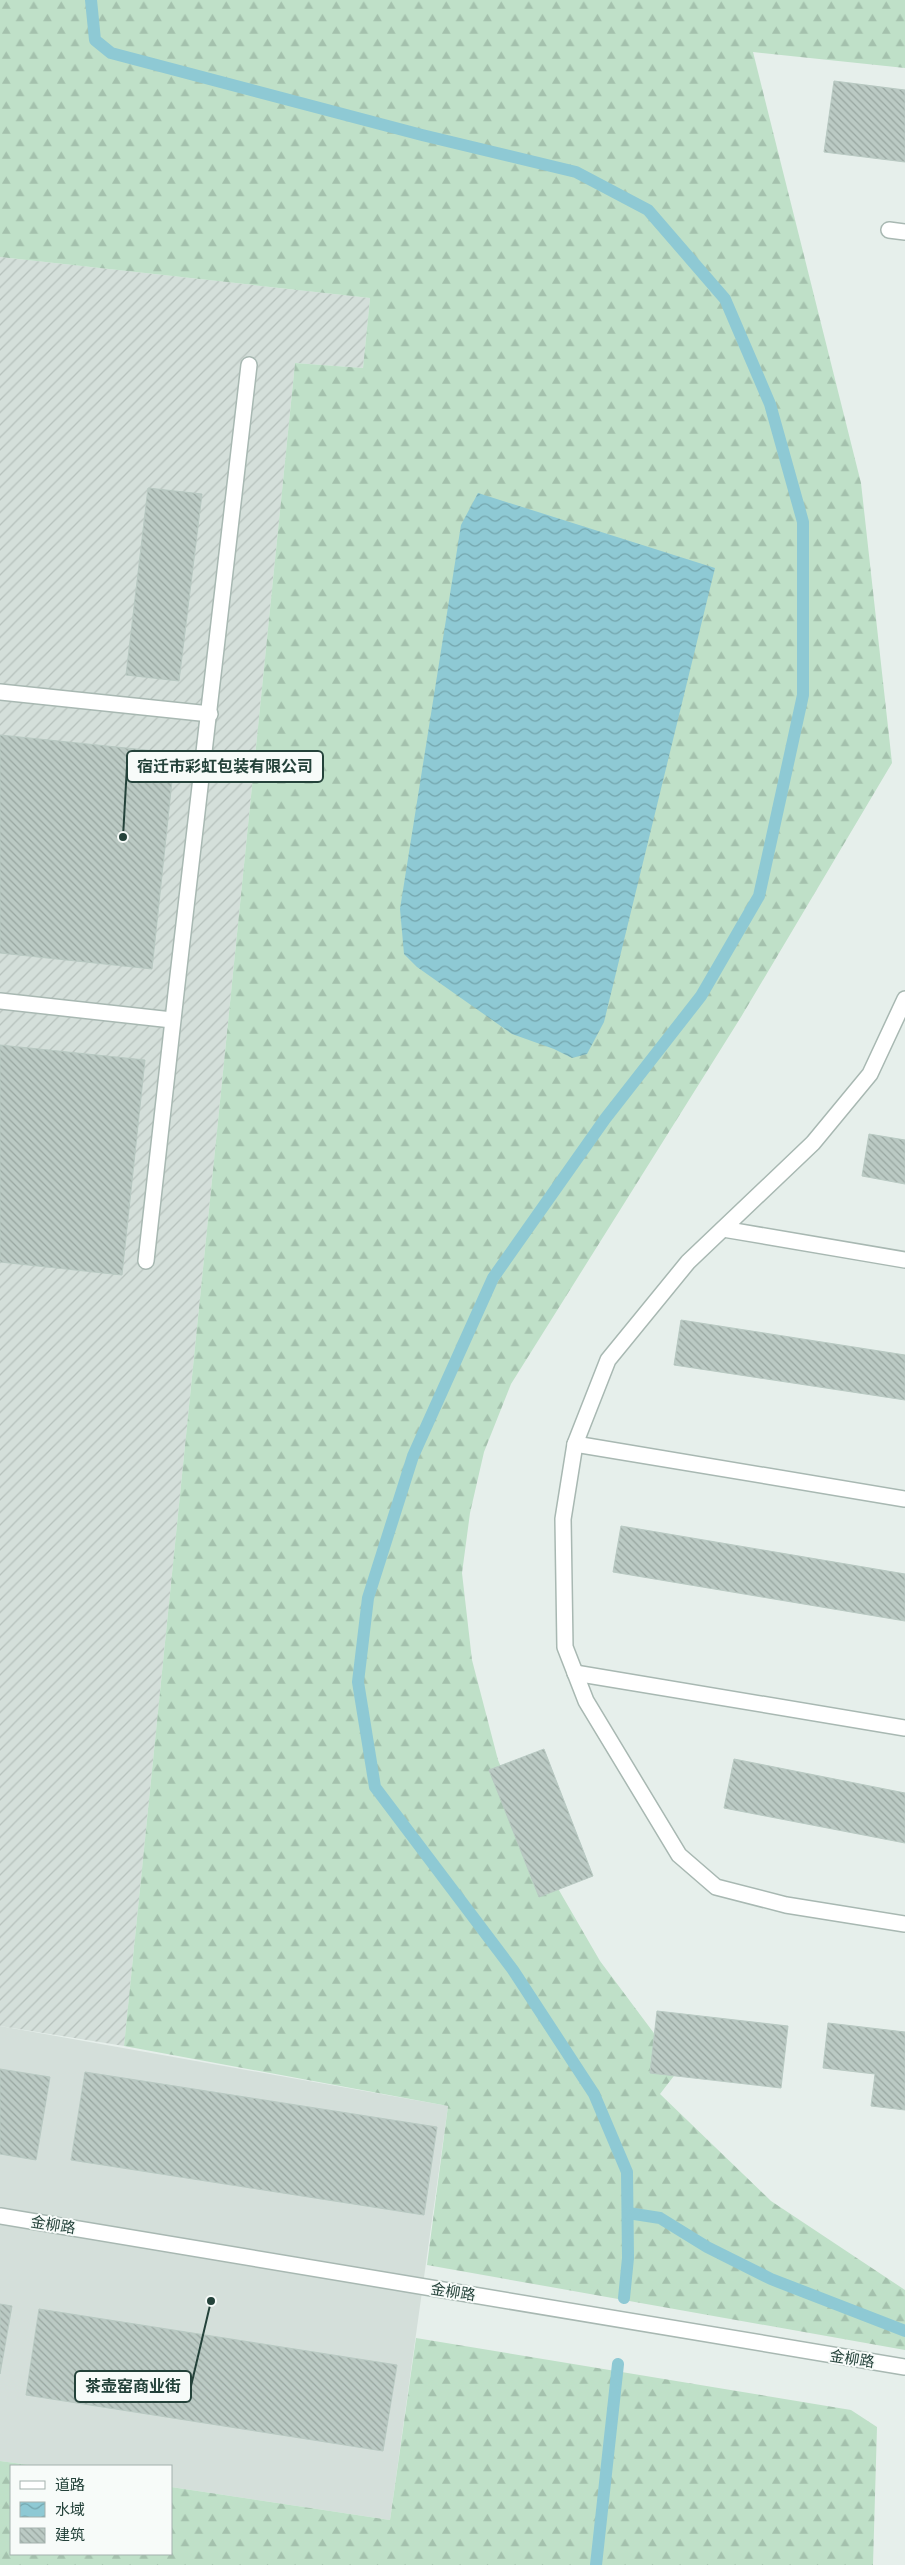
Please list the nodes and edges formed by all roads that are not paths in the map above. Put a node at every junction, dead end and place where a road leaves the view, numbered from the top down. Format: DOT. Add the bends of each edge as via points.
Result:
graph roads {
  1 [pos="889,230"];
  2 [pos="905,232"];
  3 [pos="249,365"];
  4 [pos="0,692"];
  5 [pos="210,714"];
  6 [pos="905,998"];
  7 [pos="0,1001"];
  8 [pos="902,1014"];
  9 [pos="172,1020"];
  10 [pos="723,1229"];
  11 [pos="905,1260"];
  12 [pos="146,1261"];
  13 [pos="575,1444"];
  14 [pos="905,1499"];
  15 [pos="575,1673"];
  16 [pos="905,1728"];
  17 [pos="905,1924"];
  18 [pos="0,2216"];
  19 [pos="905,2367"];
  1 -- 2 [label="street"];
  3 -- 5 [label="street"];
  4 -- 5 [label="street"];
  5 -- 9 [label="street"];
  6 -- 8 [label="street"];
  7 -- 9 [label="street"];
  8 -- 10 [label="street" via="870,1074 813,1142"];
  9 -- 12 [label="street"];
  10 -- 11 [label="street"];
  10 -- 13 [label="street" via="688,1262 608,1360"];
  13 -- 14 [label="street"];
  13 -- 15 [label="street" via="563,1519 565,1647"];
  15 -- 16 [label="street"];
  15 -- 17 [label="street" via="586,1701 679,1855 716,1887 786,1905"];
  18 -- 19 [label="street, 金柳路"];
}
